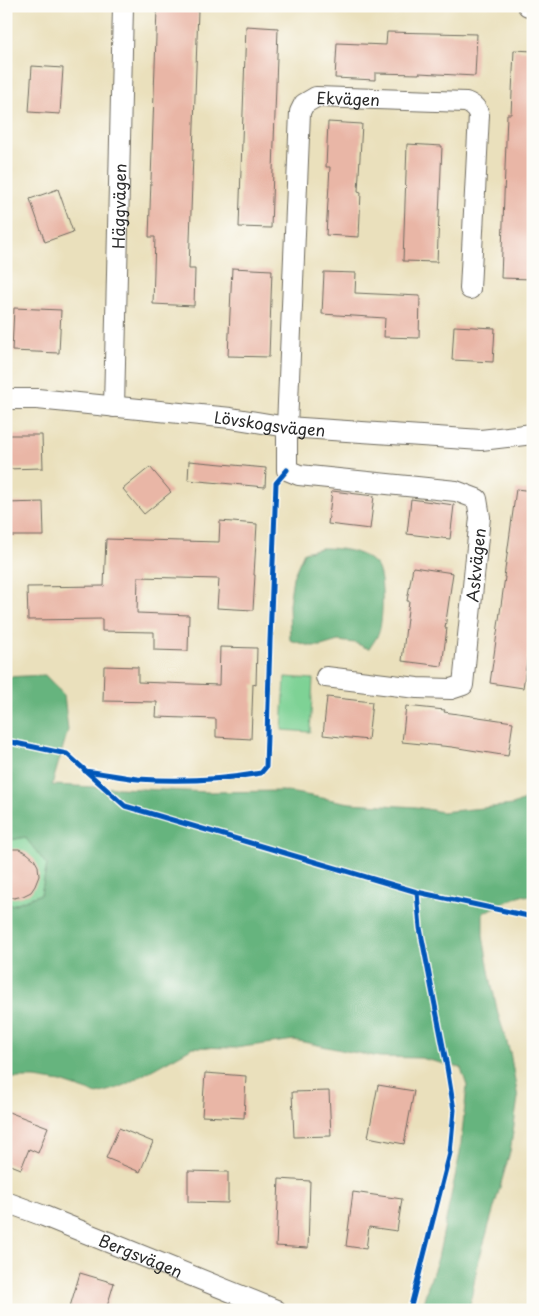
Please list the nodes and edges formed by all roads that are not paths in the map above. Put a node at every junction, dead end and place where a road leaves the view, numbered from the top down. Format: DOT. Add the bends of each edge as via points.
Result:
graph roads {
  1 [pos="123,6"];
  2 [pos="528,6"];
  3 [pos="533,7"];
  4 [pos="470,289"];
  5 [pos="6,399"];
  6 [pos="114,407"];
  7 [pos="287,427"];
  8 [pos="533,434"];
  9 [pos="326,677"];
  10 [pos="6,1202"];
  11 [pos="266,1308"];
  1 -- 6 [label="street, Häggvägen"];
  2 -- 3 [label="street"];
  4 -- 7 [label="street, Ekvägen" via="477,109 466,102 316,96 304,104 300,112"];
  5 -- 6 [label="street, Lövskogsvägen"];
  6 -- 7 [label="street, Lövskogsvägen" via="231,418"];
  7 -- 8 [label="street, Lövskogsvägen" via="481,440"];
  7 -- 9 [label="street, Askvägen" via="287,470 299,475 456,491 477,499 480,516 463,685 452,689 417,688"];
  10 -- 11 [label="street, Bergsvägen"];
}
